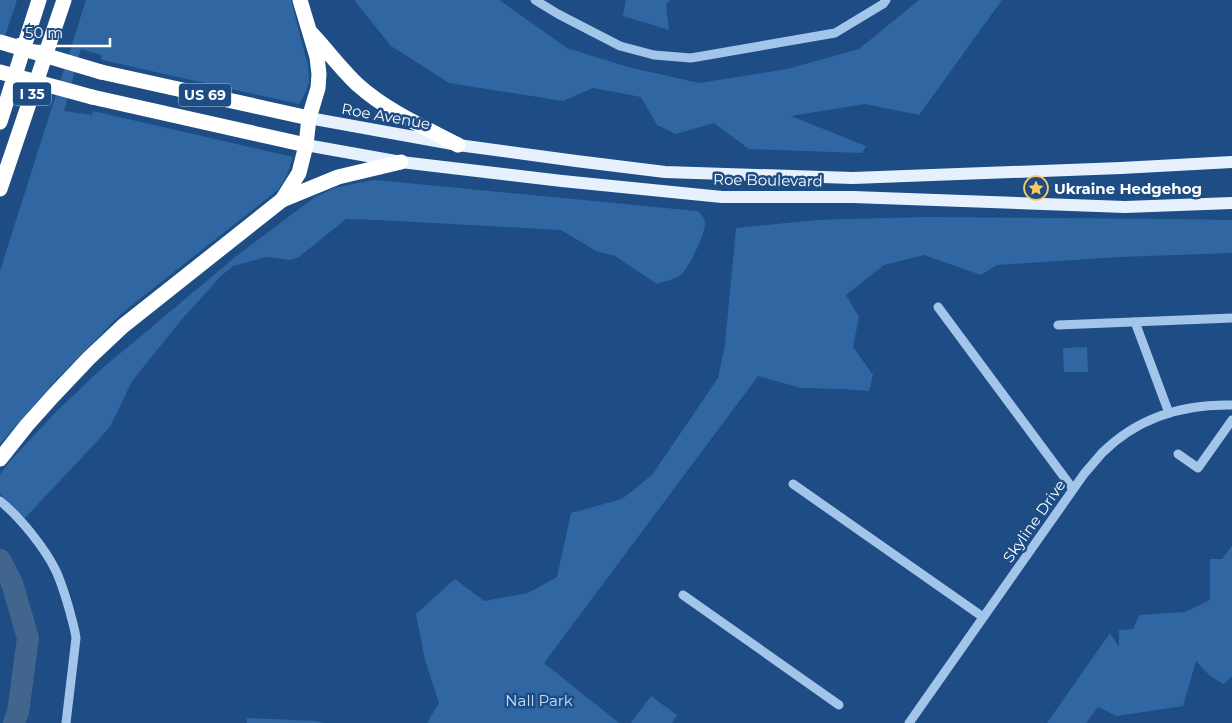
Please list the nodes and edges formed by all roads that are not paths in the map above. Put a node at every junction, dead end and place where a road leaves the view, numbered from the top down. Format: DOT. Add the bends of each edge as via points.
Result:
graph roads {
  1 [pos="40,0"];
  2 [pos="64,0"];
  3 [pos="300,0"];
  4 [pos="535,0"];
  5 [pos="886,0"];
  6 [pos="309,30"];
  7 [pos="0,42"];
  8 [pos="0,72"];
  9 [pos="309,118"];
  10 [pos="0,122"];
  11 [pos="306,145"];
  12 [pos="458,145"];
  13 [pos="401,162"];
  14 [pos="1232,162"];
  15 [pos="0,189"];
  16 [pos="282,200"];
  17 [pos="1232,204"];
  18 [pos="938,307"];
  19 [pos="1232,318"];
  20 [pos="1135,322"];
  21 [pos="1058,325"];
  22 [pos="1232,406"];
  23 [pos="1169,413"];
  24 [pos="1232,420"];
  25 [pos="1178,454"];
  26 [pos="0,459"];
  27 [pos="793,484"];
  28 [pos="1073,489"];
  29 [pos="0,501"];
  30 [pos="683,595"];
  31 [pos="983,617"];
  32 [pos="839,705"];
  33 [pos="66,723"];
  34 [pos="909,723"];
  1 -- 10 [label="highway, I 35"];
  2 -- 15 [label="highway, I 35"];
  3 -- 6 [label="highway"];
  4 -- 5 [label="street" via="620,46 654,55 691,58 835,33"];
  6 -- 9 [label="highway" via="319,74"];
  6 -- 12 [label="highway" via="358,85 377,100"];
  7 -- 9 [label="highway, US 69, bridge" via="101,72"];
  8 -- 11 [label="highway, bridge" via="92,97"];
  9 -- 11 [label="highway"];
  9 -- 12 [label="main road, Roe Avenue"];
  11 -- 13 [label="main road, Roe Boulevard"];
  11 -- 16 [label="highway" via="299,173"];
  12 -- 14 [label="main road, Roe Boulevard" via="665,172 853,178"];
  13 -- 16 [label="highway" via="338,177"];
  13 -- 17 [label="main road, Roe Boulevard" via="722,197 853,197 1126,207"];
  16 -- 26 [label="highway" via="123,326 53,396"];
  18 -- 28 [label="street"];
  19 -- 20 [label="street"];
  20 -- 21 [label="street"];
  20 -- 23 [label="street"];
  22 -- 23 [label="street, Skyline Drive" via="1200,406"];
  23 -- 28 [label="street, Skyline Drive" via="1132,429 1115,442"];
  24 -- 25 [label="street" via="1198,468"];
  27 -- 31 [label="street"];
  28 -- 31 [label="street, Skyline Drive"];
  29 -- 33 [label="street" via="42,548 64,592 76,638"];
  30 -- 32 [label="street"];
  31 -- 34 [label="street, Skyline Drive"];
}
